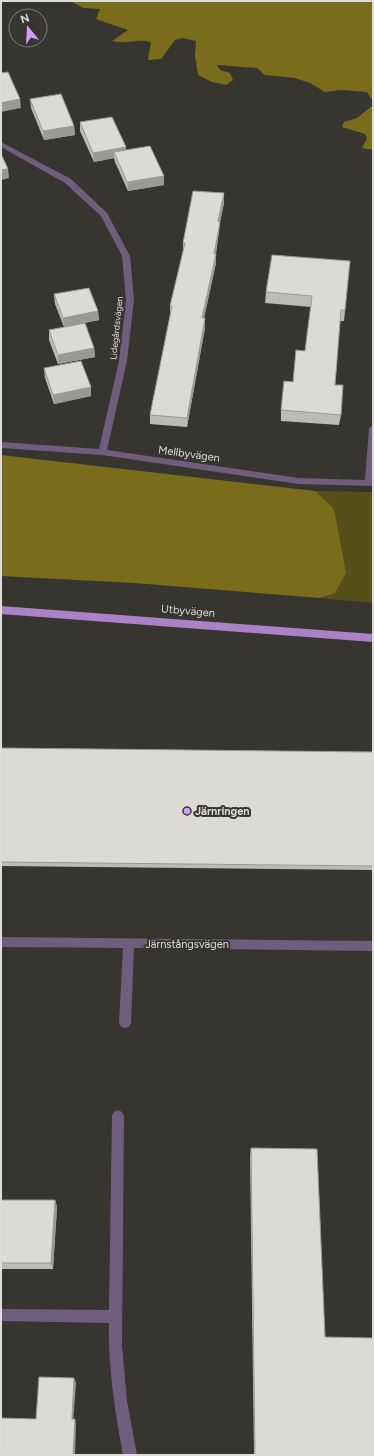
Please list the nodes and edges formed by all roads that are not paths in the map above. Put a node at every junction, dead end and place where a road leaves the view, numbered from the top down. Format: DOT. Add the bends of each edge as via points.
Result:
graph roads {
  1 [pos="1,144"];
  2 [pos="373,428"];
  3 [pos="1,445"];
  4 [pos="102,452"];
  5 [pos="371,483"];
  6 [pos="1,610"];
  7 [pos="373,638"];
  8 [pos="1,942"];
  9 [pos="129,944"];
  10 [pos="373,946"];
  11 [pos="125,1024"];
  12 [pos="118,1116"];
  13 [pos="1,1315"];
  14 [pos="115,1317"];
  15 [pos="130,1455"];
  1 -- 4 [label="street, Lidegårdsvägen" via="68,181 104,215 126,256 130,300 123,361"];
  2 -- 5 [label="street"];
  3 -- 4 [label="street, Mellbyvägen"];
  4 -- 5 [label="street, Mellbyvägen" via="299,481"];
  6 -- 7 [label="main road, Utbyvägen"];
  8 -- 9 [label="street, Järnstångsvägen"];
  9 -- 10 [label="street, Järnstångsvägen"];
  9 -- 11 [label="street"];
  12 -- 14 [label="street"];
  13 -- 14 [label="street"];
  14 -- 15 [label="street" via="120,1401"];
}
